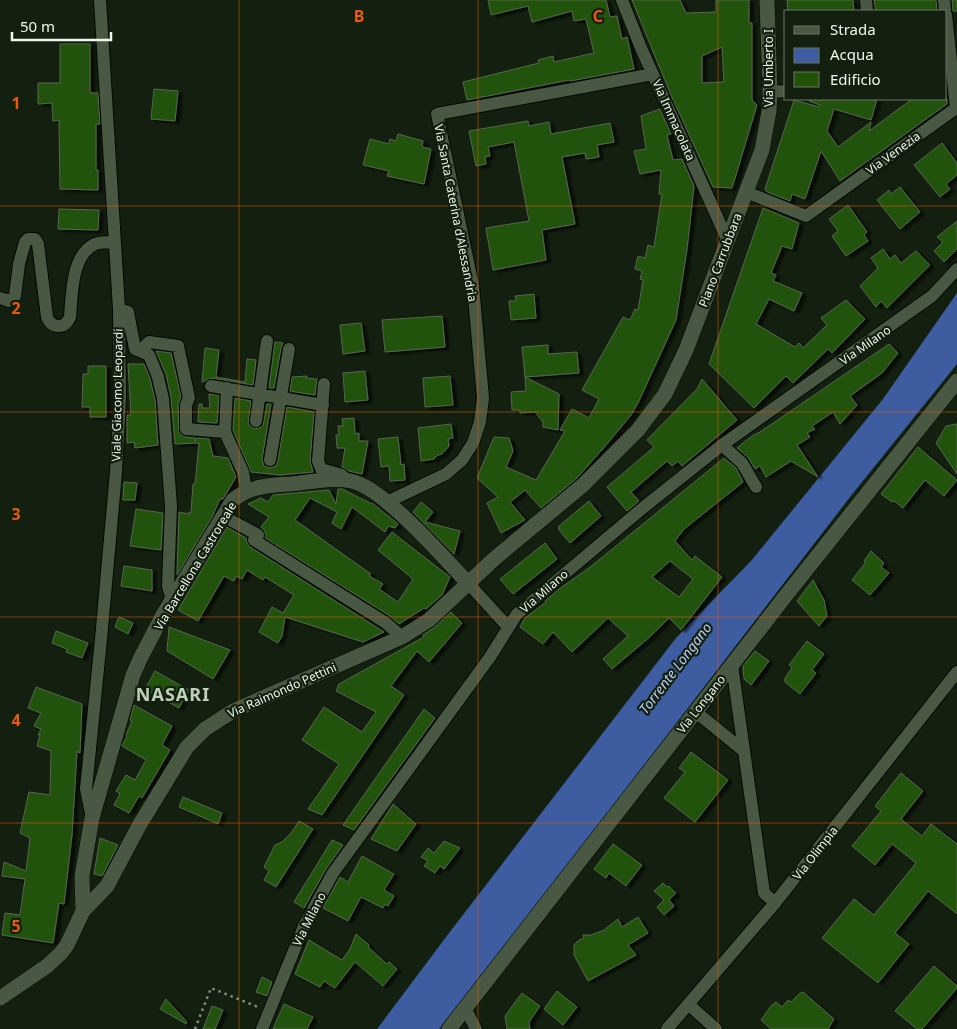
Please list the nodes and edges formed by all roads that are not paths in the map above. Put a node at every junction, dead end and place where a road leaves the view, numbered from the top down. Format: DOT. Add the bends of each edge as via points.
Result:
graph roads {
  1 [pos="100,0"];
  2 [pos="622,0"];
  3 [pos="767,0"];
  4 [pos="947,25"];
  5 [pos="653,74"];
  6 [pos="778,92"];
  7 [pos="746,192"];
  8 [pos="727,239"];
  9 [pos="115,242"];
  10 [pos="957,269"];
  11 [pos="0,298"];
  12 [pos="119,309"];
  13 [pos="268,341"];
  14 [pos="290,349"];
  15 [pos="140,351"];
  16 [pos="957,381"];
  17 [pos="324,384"];
  18 [pos="211,386"];
  19 [pos="227,388"];
  20 [pos="260,394"];
  21 [pos="281,399"];
  22 [pos="323,405"];
  23 [pos="256,421"];
  24 [pos="225,432"];
  25 [pos="722,445"];
  26 [pos="270,460"];
  27 [pos="345,480"];
  28 [pos="756,487"];
  29 [pos="246,491"];
  30 [pos="387,502"];
  31 [pos="232,521"];
  32 [pos="468,583"];
  33 [pos="172,601"];
  34 [pos="508,627"];
  35 [pos="402,637"];
  36 [pos="732,665"];
  37 [pos="957,672"];
  38 [pos="696,712"];
  39 [pos="744,751"];
  40 [pos="92,818"];
  41 [pos="775,903"];
  42 [pos="83,911"];
  43 [pos="0,998"];
  44 [pos="688,1004"];
  45 [pos="465,1008"];
  46 [pos="262,1029"];
  47 [pos="449,1029"];
  48 [pos="476,1029"];
  49 [pos="667,1029"];
  50 [pos="716,1029"];
  1 -- 9 [label="street, Viale Giacomo Leopardi"];
  2 -- 5 [label="street, Via Immacolata"];
  3 -- 6 [label="street, Via Umberto I"];
  4 -- 7 [label="street, Via Venezia" via="956,108 806,216"];
  5 -- 8 [label="street, Via Immacolata"];
  5 -- 30 [label="street, Via Santa Caterina d'Alessandria" via="437,114 473,286 483,398 480,422 473,443 462,460 446,474"];
  6 -- 7 [label="street, Via Umberto I" via="769,111 762,150"];
  7 -- 8 [label="street, Piano Carrubbara"];
  8 -- 32 [label="street, Piano Carrubbara" via="675,375 638,430 583,485"];
  9 -- 11 [label="street" via="95,244 84,252 75,272 69,321 62,326 54,326 47,317 38,244 34,239 25,242 15,296 10,301"];
  9 -- 12 [label="street, Viale Giacomo Leopardi"];
  10 -- 25 [label="street, Via Milano" via="919,307"];
  12 -- 15 [label="street" via="128,312 134,349"];
  12 -- 40 [label="street, Viale Giacomo Leopardi" via="120,398 116,472 86,789"];
  13 -- 20 [label="street"];
  14 -- 21 [label="street"];
  15 -- 24 [label="street" via="149,342 178,346 189,398 186,428"];
  15 -- 33 [label="street" via="149,354 163,399 171,506 168,586"];
  16 -- 36 [label="street, Via Longano"];
  17 -- 22 [label="street"];
  18 -- 19 [label="street"];
  19 -- 20 [label="street"];
  19 -- 24 [label="street"];
  20 -- 21 [label="street"];
  20 -- 23 [label="street"];
  21 -- 22 [label="street"];
  21 -- 26 [label="street"];
  22 -- 27 [label="street" via="318,461 321,469 342,475"];
  24 -- 29 [label="street" via="243,472"];
  25 -- 28 [label="street" via="742,463"];
  25 -- 34 [label="street, Via Milano" via="570,568 517,614"];
  27 -- 29 [label="street, Via Barcellona Castroreale" via="265,486"];
  27 -- 30 [label="street, Via Barcellona Castroreale" via="368,487"];
  29 -- 33 [label="street, Via Barcellona Castroreale" via="228,507"];
  30 -- 32 [label="street, Via Barcellona Castroreale"];
  31 -- 35 [label="street" via="258,535 254,540 386,623"];
  32 -- 34 [label="street"];
  32 -- 35 [label="street, Via Raimondo Pettini" via="429,620"];
  33 -- 40 [label="street, Via Barcellona Castroreale" via="133,675"];
  34 -- 46 [label="street, Via Milano" via="490,658 334,874 304,926"];
  35 -- 42 [label="street, Via Raimondo Pettini" via="258,699 205,729 187,748 106,886"];
  36 -- 38 [label="street, Via Longano"];
  36 -- 39 [label="street"];
  37 -- 41 [label="street, Via Olimpia"];
  38 -- 39 [label="street"];
  38 -- 45 [label="street, Via Longano"];
  39 -- 41 [label="street" via="764,893"];
  40 -- 42 [label="street, Via Barcellona Castroreale" via="82,876"];
  41 -- 44 [label="street, Via Olimpia"];
  42 -- 43 [label="street, Via Barcellona Castroreale" via="61,953"];
  44 -- 49 [label="street, Via Olimpia"];
  44 -- 50 [label="street"];
  45 -- 47 [label="street, Via Longano"];
  45 -- 48 [label="street"];
}
